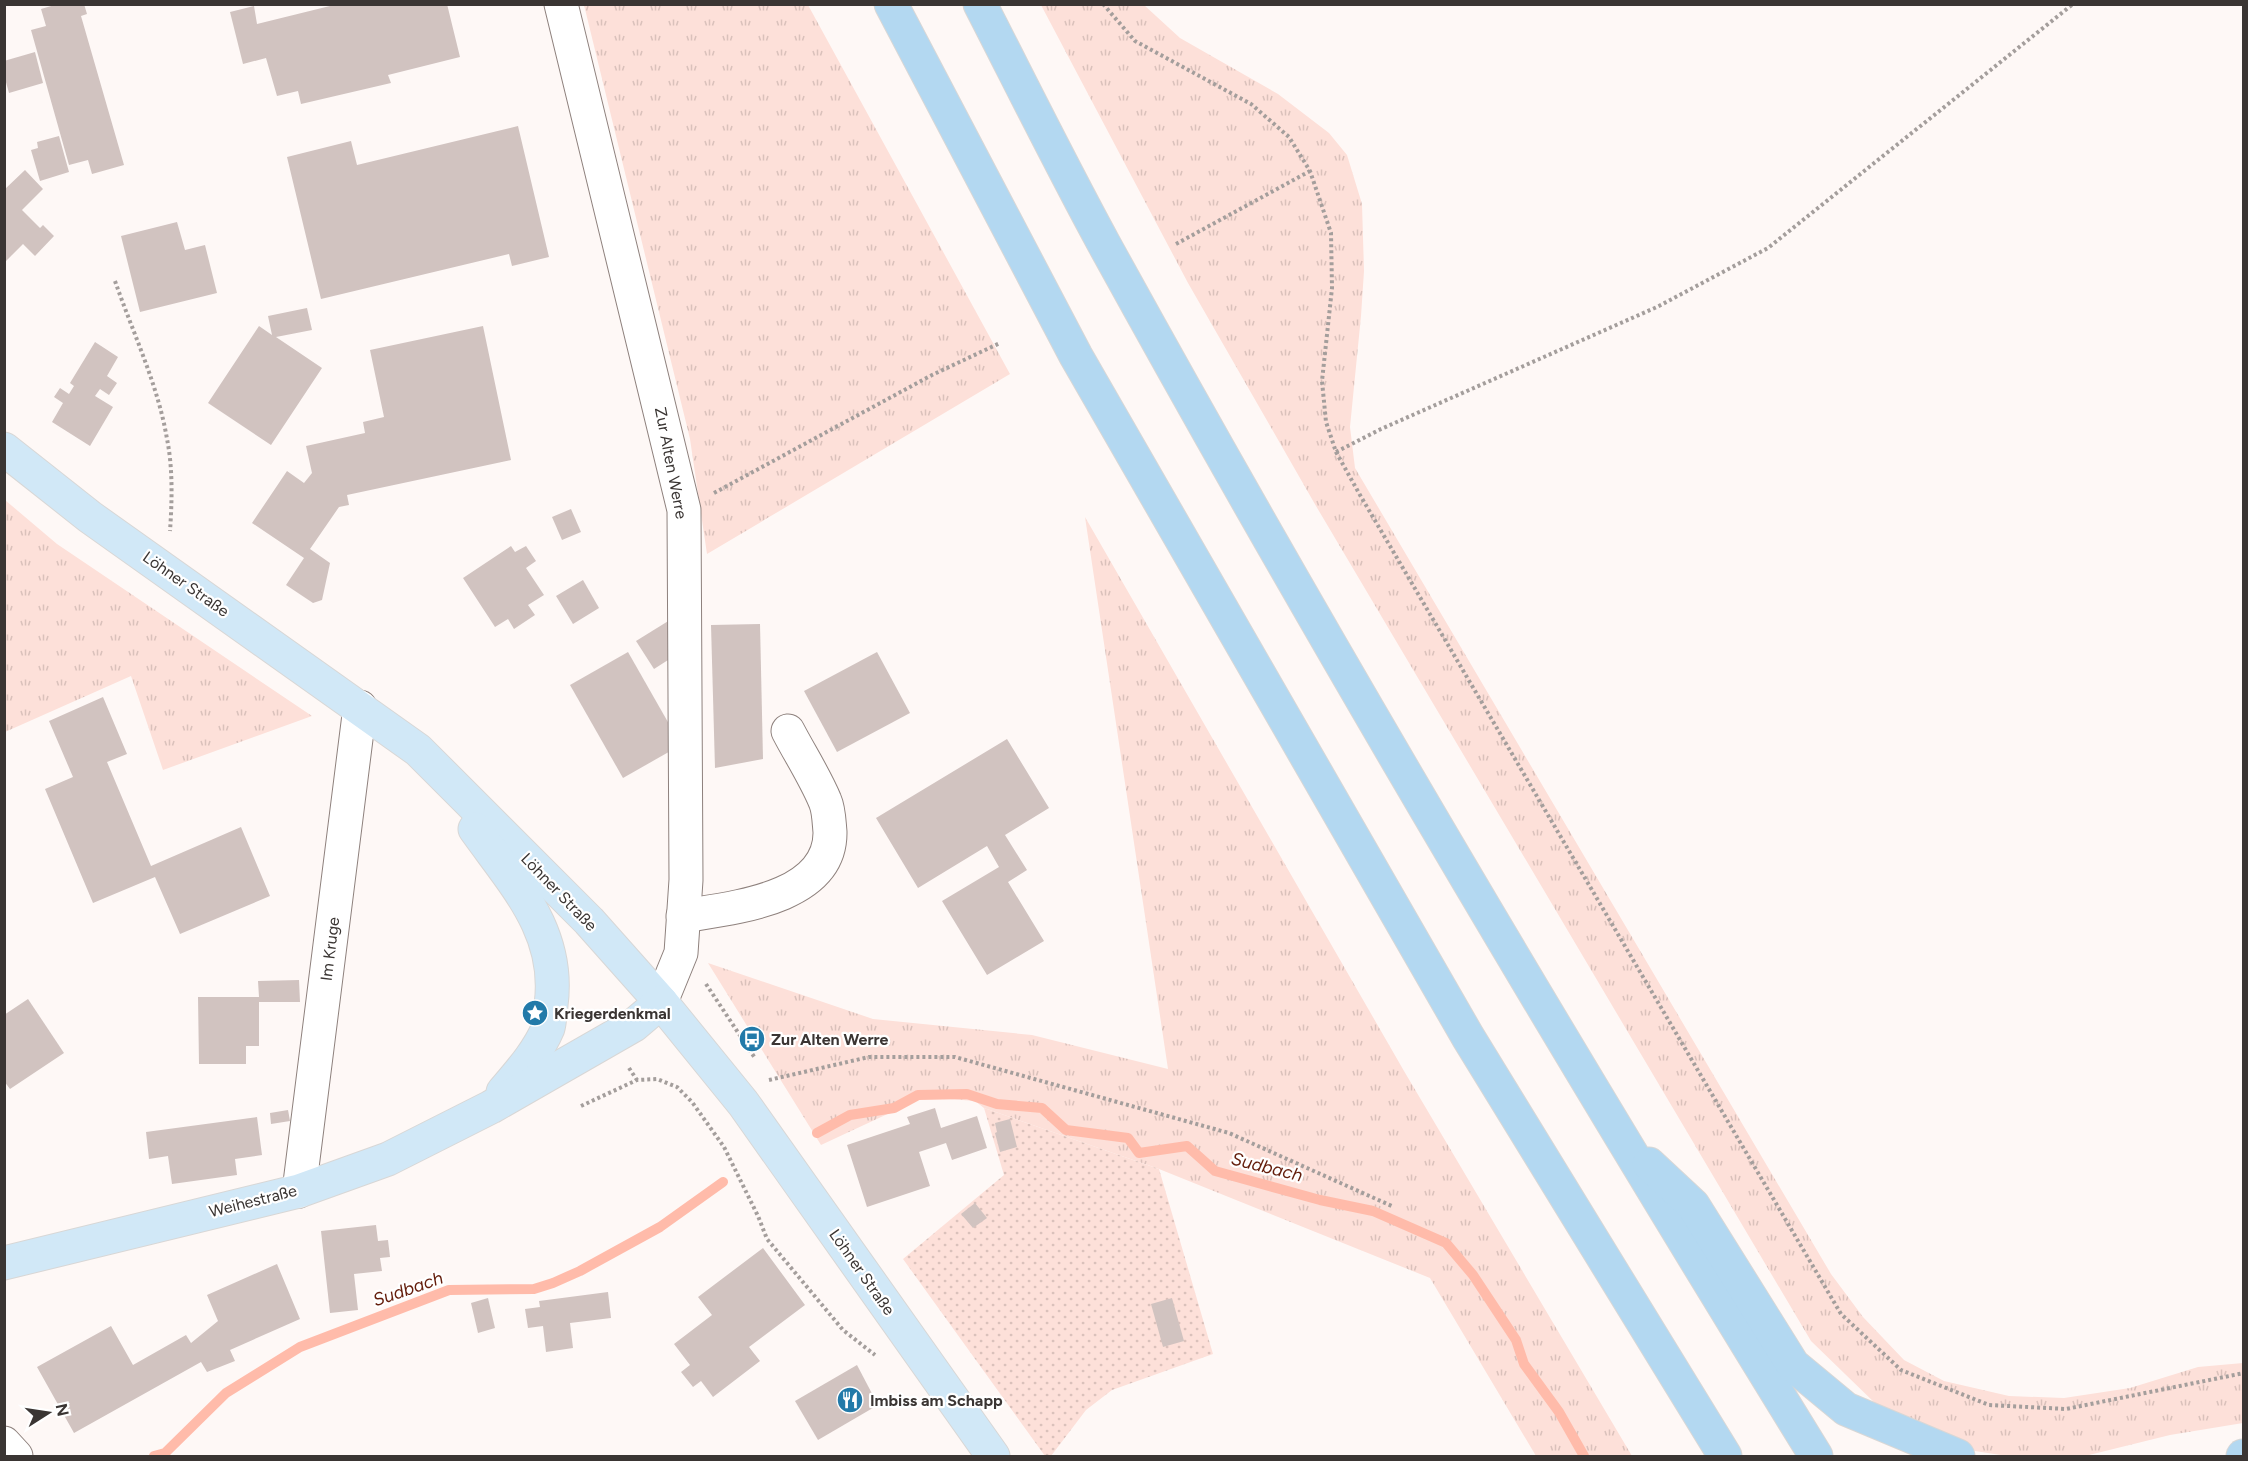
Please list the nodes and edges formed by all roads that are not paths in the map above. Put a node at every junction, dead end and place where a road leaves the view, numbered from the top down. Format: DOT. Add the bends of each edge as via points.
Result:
graph roads {
  1 [pos="561,4"];
  2 [pos="891,4"];
  3 [pos="980,4"];
  4 [pos="4,449"];
  5 [pos="360,707"];
  6 [pos="788,731"];
  7 [pos="418,750"];
  8 [pos="683,916"];
  9 [pos="661,1002"];
  10 [pos="491,1107"];
  11 [pos="1618,1136"];
  12 [pos="299,1191"];
  13 [pos="4,1263"];
  14 [pos="4,1443"];
  15 [pos="15,1456"];
  16 [pos="993,1456"];
  17 [pos="1725,1456"];
  18 [pos="1816,1456"];
  19 [pos="1958,1456"];
  1 -- 8 [label="street, Zur Alten Werre" via="684,510"];
  2 -- 17 [label="highway" via="1088,376 1468,1037"];
  3 -- 11 [label="highway" via="1102,240 1316,622"];
  4 -- 5 [label="main road, Löhner Straße" via="90,517"];
  5 -- 7 [label="main road, Löhner Straße"];
  5 -- 12 [label="street, Im Kruge"];
  6 -- 8 [label="street" via="825,802 830,831 827,855 819,867 791,890 740,907"];
  7 -- 9 [label="main road, Löhner Straße" via="589,921"];
  7 -- 10 [label="main road, Weihestraße" via="534,911 551,959 553,989 548,1027 528,1063"];
  8 -- 9 [label="street, Zur Alten Werre" via="681,953"];
  9 -- 10 [label="main road, Weihestraße" via="634,1025"];
  9 -- 16 [label="main road, Löhner Straße" via="743,1102"];
  10 -- 12 [label="main road, Weihestraße" via="388,1159"];
  11 -- 18 [label="highway"];
  11 -- 19 [label="highway" via="1693,1205 1793,1365 1846,1409"];
  12 -- 13 [label="main road, Weihestraße"];
  14 -- 15 [label="street"];
}
